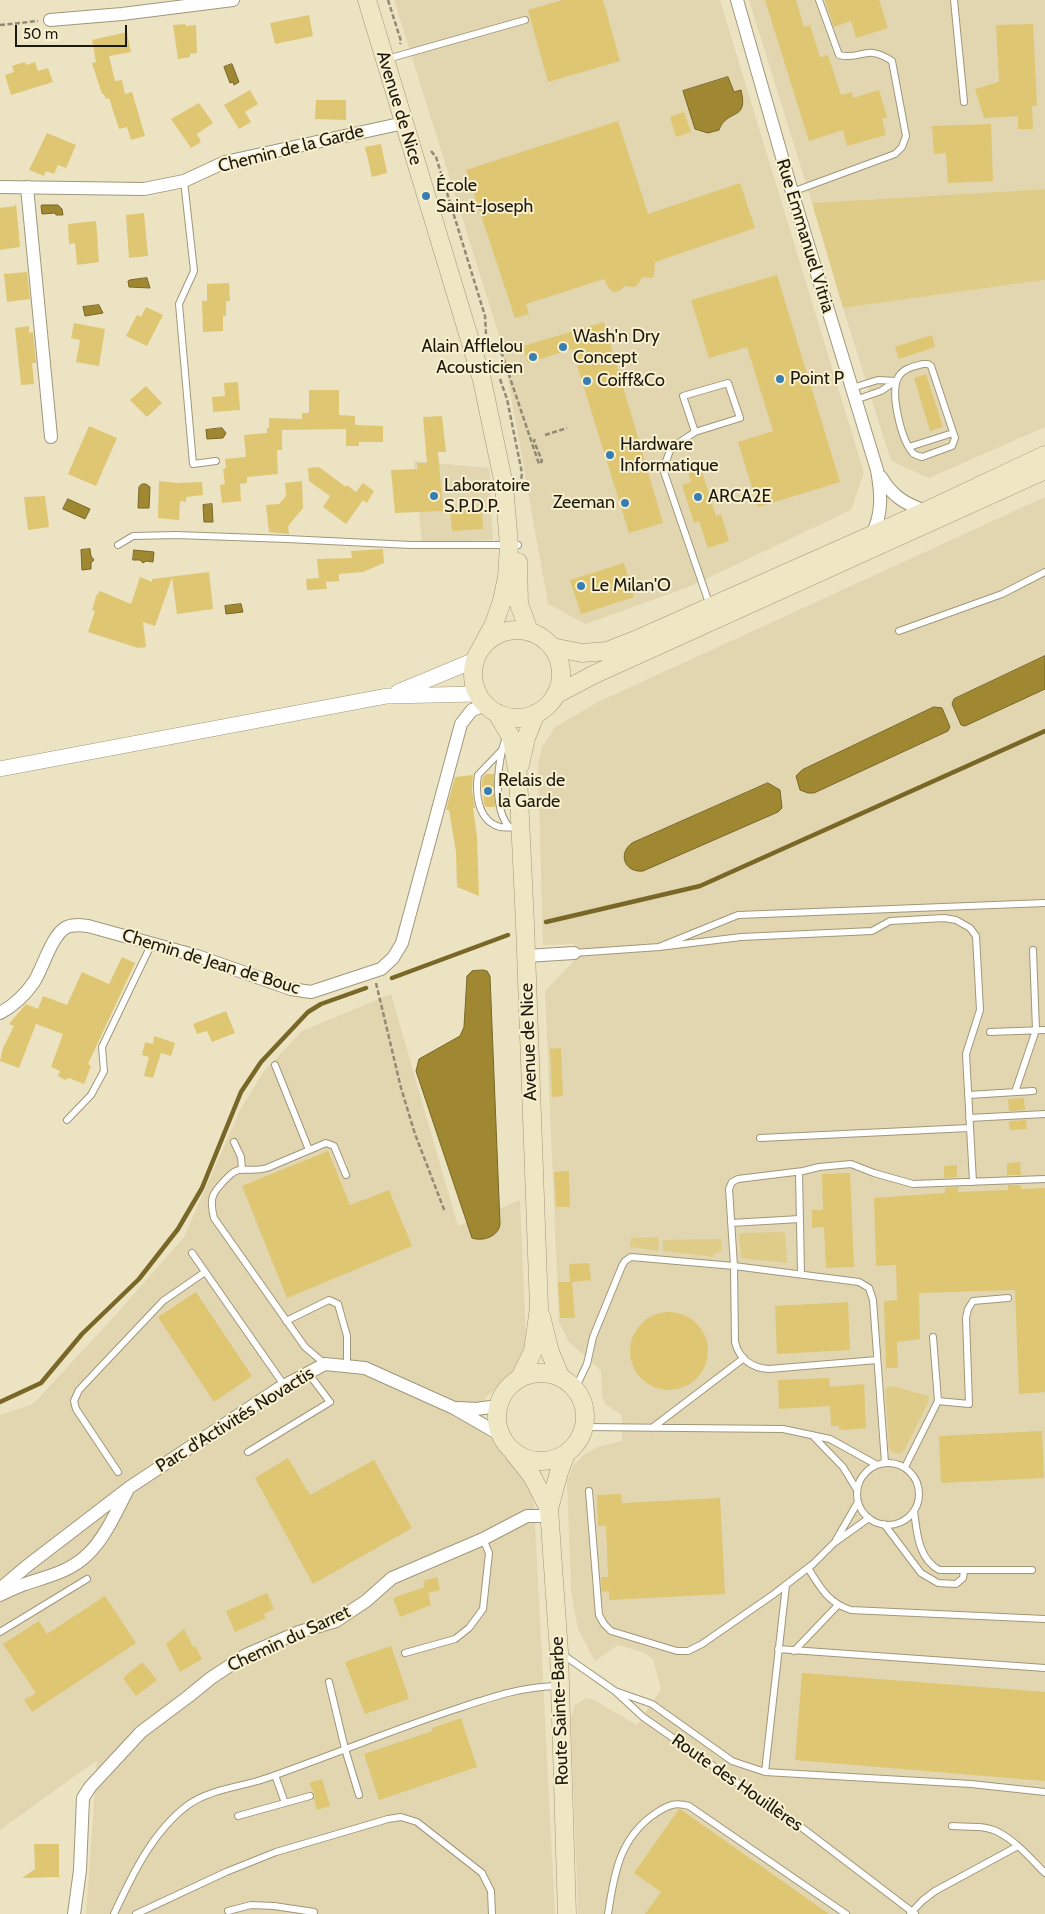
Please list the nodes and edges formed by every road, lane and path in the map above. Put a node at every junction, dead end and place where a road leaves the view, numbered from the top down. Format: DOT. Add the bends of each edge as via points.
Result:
graph roads {
  1 [pos="233,0"];
  2 [pos="367,0"];
  3 [pos="377,0"];
  4 [pos="388,0"];
  5 [pos="737,0"];
  6 [pos="819,0"];
  7 [pos="954,0"];
  8 [pos="50,20"];
  9 [pos="525,20"];
  10 [pos="0,25"];
  11 [pos="393,53"];
  12 [pos="964,102"];
  13 [pos="404,123"];
  14 [pos="184,181"];
  15 [pos="0,186"];
  16 [pos="27,187"];
  17 [pos="792,192"];
  18 [pos="487,343"];
  19 [pos="896,381"];
  20 [pos="853,394"];
  21 [pos="567,428"];
  22 [pos="695,432"];
  23 [pos="953,433"];
  24 [pos="545,435"];
  25 [pos="51,437"];
  26 [pos="535,439"];
  27 [pos="909,447"];
  28 [pos="1045,455"];
  29 [pos="216,461"];
  30 [pos="877,470"];
  31 [pos="1045,470"];
  32 [pos="926,511"];
  33 [pos="872,534"];
  34 [pos="118,545"];
  35 [pos="513,545"];
  36 [pos="1045,572"];
  37 [pos="710,607"];
  38 [pos="529,631"];
  39 [pos="899,631"];
  40 [pos="552,647"];
  41 [pos="477,655"];
  42 [pos="555,695"];
  43 [pos="387,696"];
  44 [pos="487,704"];
  45 [pos="536,713"];
  46 [pos="507,729"];
  47 [pos="502,750"];
  48 [pos="0,769"];
  49 [pos="518,776"];
  50 [pos="515,827"];
  51 [pos="1045,903"];
  52 [pos="152,944"];
  53 [pos="659,947"];
  54 [pos="1033,950"];
  55 [pos="574,953"];
  56 [pos="526,956"];
  57 [pos="373,972"];
  58 [pos="0,1013"];
  59 [pos="1036,1030"];
  60 [pos="1045,1030"];
  61 [pos="990,1032"];
  62 [pos="275,1065"];
  63 [pos="1033,1091"];
  64 [pos="1015,1092"];
  65 [pos="968,1095"];
  66 [pos="1045,1114"];
  67 [pos="969,1118"];
  68 [pos="67,1120"];
  69 [pos="969,1128"];
  70 [pos="760,1138"];
  71 [pos="234,1142"];
  72 [pos="309,1150"];
  73 [pos="242,1170"];
  74 [pos="800,1172"];
  75 [pos="346,1176"];
  76 [pos="1045,1179"];
  77 [pos="973,1182"];
  78 [pos="444,1212"];
  79 [pos="800,1220"];
  80 [pos="731,1224"];
  81 [pos="192,1252"];
  82 [pos="734,1266"];
  83 [pos="205,1272"];
  84 [pos="801,1274"];
  85 [pos="1008,1298"];
  86 [pos="539,1308"];
  87 [pos="286,1322"];
  88 [pos="933,1337"];
  89 [pos="744,1358"];
  90 [pos="877,1360"];
  91 [pos="325,1364"];
  92 [pos="347,1366"];
  93 [pos="308,1373"];
  94 [pos="520,1378"];
  95 [pos="562,1378"];
  96 [pos="284,1385"];
  97 [pos="575,1389"];
  98 [pos="938,1401"];
  99 [pos="498,1406"];
  100 [pos="454,1408"];
  101 [pos="584,1427"];
  102 [pos="652,1428"];
  103 [pos="499,1434"];
  104 [pos="811,1434"];
  105 [pos="248,1452"];
  106 [pos="513,1452"];
  107 [pos="566,1454"];
  108 [pos="885,1463"];
  109 [pos="877,1465"];
  110 [pos="905,1467"];
  111 [pos="118,1472"];
  112 [pos="130,1487"];
  113 [pos="857,1490"];
  114 [pos="588,1491"];
  115 [pos="858,1502"];
  116 [pos="914,1511"];
  117 [pos="549,1512"];
  118 [pos="870,1518"];
  119 [pos="884,1524"];
  120 [pos="483,1539"];
  121 [pos="834,1543"];
  122 [pos="808,1568"];
  123 [pos="1032,1570"];
  124 [pos="964,1571"];
  125 [pos="86,1579"];
  126 [pos="786,1585"];
  127 [pos="0,1589"];
  128 [pos="0,1595"];
  129 [pos="838,1605"];
  130 [pos="1045,1619"];
  131 [pos="0,1632"];
  132 [pos="778,1649"];
  133 [pos="794,1650"];
  134 [pos="559,1652"];
  135 [pos="405,1653"];
  136 [pos="1045,1668"];
  137 [pos="329,1682"];
  138 [pos="560,1686"];
  139 [pos="615,1691"];
  140 [pos="345,1749"];
  141 [pos="765,1772"];
  142 [pos="275,1775"];
  143 [pos="1045,1792"];
  144 [pos="359,1795"];
  145 [pos="310,1796"];
  146 [pos="286,1803"];
  147 [pos="238,1816"];
  148 [pos="952,1826"];
  149 [pos="1018,1846"];
  150 [pos="1045,1873"];
  151 [pos="274,1906"];
  152 [pos="228,1911"];
  153 [pos="314,1912"];
  154 [pos="912,1913"];
  155 [pos="74,1914"];
  156 [pos="114,1914"];
  157 [pos="136,1914"];
  158 [pos="272,1914"];
  159 [pos="492,1914"];
  160 [pos="567,1914"];
  161 [pos="608,1914"];
  162 [pos="846,1914"];
  1 -- 8 [label="street"];
  2 -- 11 [label="main road, Avenue de Nice"];
  3 -- 11 [label="main road, Avenue de Nice"];
  4 -- 11 [label="path"];
  5 -- 17 [label="street, Rue Emmanuel Vitria"];
  6 -- 17 [label="lane" via="839,55 847,57 871,52 892,61 906,136 895,154"];
  7 -- 12 [label="lane"];
  8 -- 10 [label="path"];
  9 -- 11 [label="lane"];
  11 -- 13 [label="main road, Avenue de Nice"];
  11 -- 35 [label="main road, Avenue de Nice" via="484,351 513,492"];
  13 -- 14 [label="street, Chemin de la Garde" via="225,162"];
  13 -- 35 [label="main road, Avenue de Nice" via="482,380"];
  14 -- 16 [label="street, Chemin de la Garde" via="144,189"];
  14 -- 29 [label="lane" via="194,271 179,304 193,464"];
  15 -- 16 [label="street, Chemin de la Garde"];
  16 -- 25 [label="street"];
  17 -- 20 [label="street, Rue Emmanuel Vitria"];
  18 -- 26 [label="path" via="502,354 539,464 542,461"];
  19 -- 20 [label="lane" via="882,391"];
  19 -- 20 [label="lane" via="878,380"];
  19 -- 23 [label="lane" via="904,370 924,364 931,366"];
  19 -- 27 [label="lane" via="895,406"];
  20 -- 30 [label="street, Rue Emmanuel Vitria"];
  21 -- 24 [label="path"];
  22 -- 22 [label="lane" via="740,418 728,383 683,396"];
  22 -- 37 [label="lane" via="671,448 663,469"];
  23 -- 27 [label="lane"];
  23 -- 27 [label="lane" via="952,446 922,457 912,453"];
  28 -- 32 [label="main road"];
  30 -- 32 [label="street" via="894,495"];
  30 -- 33 [label="street" via="880,506"];
  31 -- 42 [label="main road"];
  32 -- 33 [label="main road"];
  33 -- 37 [label="main road"];
  34 -- 35 [label="lane" via="133,536 176,535 410,545"];
  35 -- 38 [label="main road, Avenue de Nice" via="519,604"];
  35 -- 41 [label="main road, Avenue de Nice" via="502,601"];
  36 -- 39 [label="lane" via="1002,594"];
  37 -- 40 [label="main road" via="607,651 582,653"];
  38 -- 40 [label="main road"];
  38 -- 41 [label="main road" via="511,630 493,637"];
  40 -- 42 [label="main road" via="561,671"];
  41 -- 43 [label="street"];
  41 -- 44 [label="main road" via="473,678"];
  42 -- 45 [label="main road"];
  43 -- 44 [label="street"];
  43 -- 48 [label="street"];
  44 -- 45 [label="main road" via="510,717"];
  44 -- 46 [label="main road, Avenue de Nice"];
  44 -- 57 [label="street, Chemin de Jean de Bouc" via="472,710 461,724 402,943 393,958"];
  45 -- 49 [label="main road, Avenue de Nice" via="526,738"];
  46 -- 47 [label="lane"];
  46 -- 49 [label="main road, Avenue de Nice" via="512,739"];
  47 -- 50 [label="lane" via="498,776 501,814"];
  47 -- 50 [label="lane" via="478,775 479,807 489,821 500,827"];
  49 -- 50 [label="main road, Avenue de Nice"];
  50 -- 56 [label="main road, Avenue de Nice"];
  51 -- 53 [label="lane" via="738,915"];
  52 -- 57 [label="street, Chemin de Jean de Bouc" via="291,989 311,992"];
  52 -- 58 [label="street, Chemin de Jean de Bouc" via="88,926 64,928 23,997"];
  52 -- 68 [label="lane" via="102,1047 104,1071 90,1096"];
  53 -- 55 [label="lane"];
  53 -- 65 [label="lane" via="741,937 872,931 890,921 956,920 976,936 980,1010 966,1054"];
  54 -- 59 [label="lane"];
  55 -- 56 [label="street"];
  56 -- 86 [label="main road, Avenue de Nice"];
  57 -- 78 [label="path" via="401,1088"];
  59 -- 60 [label="lane"];
  59 -- 61 [label="lane"];
  59 -- 64 [label="lane"];
  62 -- 72 [label="lane"];
  63 -- 64 [label="lane"];
  64 -- 65 [label="lane"];
  65 -- 67 [label="lane"];
  66 -- 67 [label="lane"];
  67 -- 69 [label="lane"];
  69 -- 70 [label="lane"];
  69 -- 77 [label="lane"];
  71 -- 73 [label="lane" via="241,1157"];
  72 -- 73 [label="lane" via="267,1168"];
  72 -- 75 [label="lane" via="330,1143"];
  73 -- 87 [label="lane" via="232,1172 215,1190 212,1198 214,1218"];
  74 -- 77 [label="lane" via="851,1164 913,1184"];
  74 -- 79 [label="lane"];
  74 -- 80 [label="lane" via="735,1180 729,1189"];
  76 -- 77 [label="lane"];
  79 -- 80 [label="lane"];
  79 -- 84 [label="lane"];
  80 -- 82 [label="lane"];
  81 -- 83 [label="lane"];
  82 -- 84 [label="lane"];
  82 -- 89 [label="lane" via="735,1342 736,1349"];
  82 -- 97 [label="lane" via="636,1256 628,1258 604,1309 591,1342 587,1364"];
  83 -- 96 [label="lane"];
  83 -- 111 [label="lane" via="164,1301 79,1390 74,1401 76,1409"];
  84 -- 90 [label="lane" via="859,1282 869,1288 873,1300"];
  85 -- 98 [label="lane" via="973,1301 968,1309 969,1404"];
  86 -- 94 [label="main road, Avenue de Nice" via="533,1351"];
  86 -- 95 [label="main road, Avenue de Nice" via="550,1352"];
  87 -- 91 [label="lane" via="305,1347"];
  87 -- 92 [label="lane" via="329,1300 338,1304 347,1336"];
  88 -- 98 [label="lane"];
  89 -- 90 [label="lane" via="753,1366 769,1369"];
  89 -- 102 [label="lane"];
  90 -- 108 [label="lane"];
  91 -- 92 [label="street, Parc d'Activités Novactis"];
  91 -- 93 [label="street, Parc d'Activités Novactis"];
  92 -- 100 [label="street, Parc d'Activités Novactis" via="365,1368"];
  93 -- 96 [label="street, Parc d'Activités Novactis"];
  93 -- 105 [label="lane" via="330,1402"];
  94 -- 95 [label="main road" via="540,1372"];
  94 -- 99 [label="main road" via="508,1387"];
  95 -- 97 [label="main road"];
  96 -- 112 [label="street, Parc d'Activités Novactis"];
  97 -- 101 [label="main road" via="582,1400"];
  98 -- 110 [label="lane"];
  99 -- 100 [label="street, Parc d'Activités Novactis"];
  99 -- 103 [label="main road" via="495,1416"];
  100 -- 103 [label="street, Parc d'Activités Novactis"];
  101 -- 102 [label="lane"];
  101 -- 107 [label="main road"];
  102 -- 104 [label="lane" via="784,1429"];
  103 -- 106 [label="main road"];
  104 -- 109 [label="lane" via="830,1439"];
  104 -- 113 [label="lane" via="843,1467"];
  106 -- 107 [label="main road" via="539,1461"];
  106 -- 117 [label="main road, Route Sainte-Barbe" via="532,1476"];
  107 -- 117 [label="main road, Route Sainte-Barbe" via="558,1472"];
  108 -- 109 [label="lane"];
  108 -- 110 [label="lane"];
  109 -- 113 [label="lane" via="863,1475"];
  110 -- 116 [label="lane" via="917,1482 918,1502"];
  112 -- 127 [label="street, Parc d'Activités Novactis"];
  112 -- 128 [label="street, Parc d'Activités Novactis" via="89,1554 54,1576"];
  113 -- 115 [label="lane"];
  114 -- 126 [label="lane" via="599,1616 611,1631 677,1651 688,1651"];
  115 -- 118 [label="lane"];
  115 -- 121 [label="lane"];
  116 -- 119 [label="lane" via="901,1522"];
  116 -- 124 [label="lane" via="919,1544 928,1561 939,1570"];
  117 -- 120 [label="street, Chemin du Sarret" via="527,1516"];
  117 -- 134 [label="main road, Route Sainte-Barbe"];
  118 -- 119 [label="lane"];
  118 -- 121 [label="lane"];
  119 -- 124 [label="lane" via="915,1566 934,1581 956,1584 963,1578"];
  120 -- 135 [label="lane" via="489,1553 483,1609 469,1628 455,1639"];
  120 -- 155 [label="street, Chemin du Sarret" via="392,1578 336,1621 299,1632 246,1655 141,1732 83,1798 80,1870"];
  121 -- 122 [label="lane"];
  122 -- 126 [label="lane"];
  122 -- 129 [label="lane" via="823,1592"];
  123 -- 124 [label="lane"];
  125 -- 131 [label="lane"];
  126 -- 132 [label="lane"];
  129 -- 130 [label="lane" via="861,1611"];
  129 -- 133 [label="lane"];
  132 -- 133 [label="lane"];
  132 -- 141 [label="lane"];
  133 -- 136 [label="lane"];
  134 -- 138 [label="main road, Route Sainte-Barbe"];
  134 -- 139 [label="lane, Route des Houillères"];
  137 -- 140 [label="lane"];
  138 -- 140 [label="lane" via="527,1688 488,1698"];
  138 -- 160 [label="main road, Route Sainte-Barbe"];
  139 -- 141 [label="lane" via="652,1704 732,1761"];
  139 -- 154 [label="lane, Route des Houillères" via="643,1717 801,1827"];
  140 -- 142 [label="lane"];
  140 -- 144 [label="lane"];
  141 -- 143 [label="lane" via="971,1784"];
  142 -- 146 [label="lane"];
  142 -- 156 [label="lane" via="212,1794 190,1804 174,1817 129,1880"];
  145 -- 146 [label="lane"];
  146 -- 147 [label="lane"];
  148 -- 149 [label="lane" via="998,1832"];
  149 -- 150 [label="lane"];
  149 -- 154 [label="lane" via="935,1891"];
  151 -- 152 [label="lane" via="251,1905"];
  151 -- 153 [label="lane"];
  151 -- 158 [label="lane"];
  157 -- 159 [label="lane" via="276,1852 388,1818 402,1817 417,1822 482,1873 491,1891"];
  161 -- 162 [label="lane" via="614,1876 628,1840 644,1821 662,1808 678,1803 689,1806"];
}
